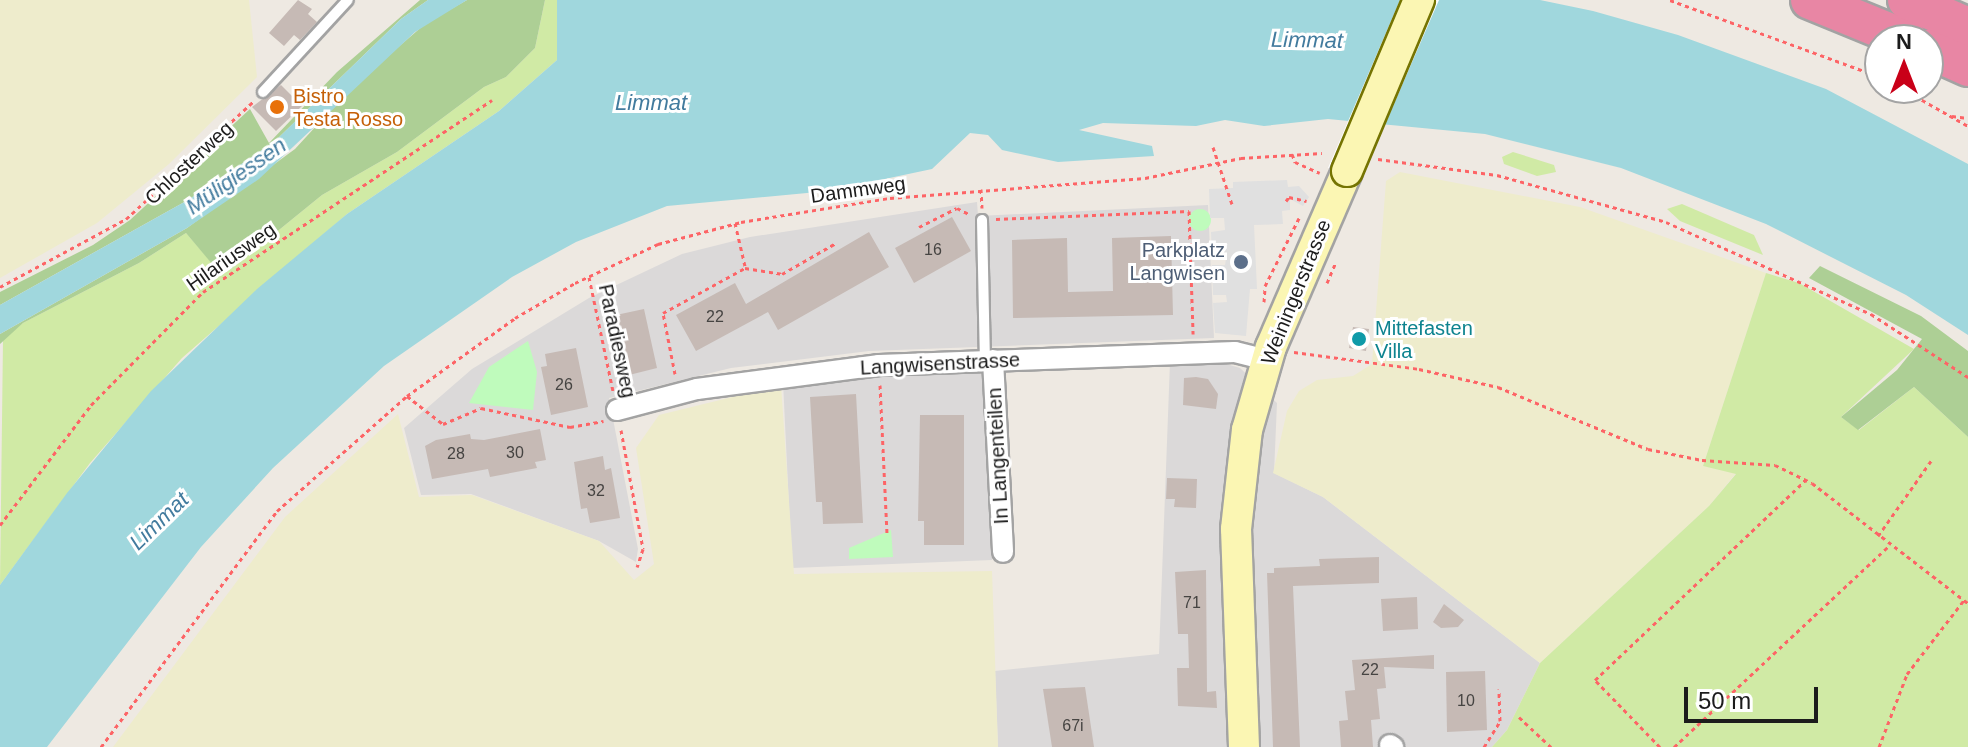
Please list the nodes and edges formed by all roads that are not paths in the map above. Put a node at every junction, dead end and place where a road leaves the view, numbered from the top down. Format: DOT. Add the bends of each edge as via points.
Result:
graph roads {
  1 [pos="348,0"];
  2 [pos="1419,0"];
  3 [pos="1810,0"];
  4 [pos="1907,0"];
  5 [pos="1869,24"];
  6 [pos="1968,27"];
  7 [pos="1944,56"];
  8 [pos="1968,67"];
  9 [pos="263,92"];
  10 [pos="982,220"];
  11 [pos="1277,355"];
  12 [pos="989,360"];
  13 [pos="616,420"];
  14 [pos="1003,552"];
  15 [pos="1244,747"];
  1 -- 9 [label="lane"];
  2 -- 11 [label="main road, Weiningerstrasse, bridge" via="1338,173"];
  3 -- 5 [label="highway"];
  4 -- 6 [label="highway"];
  7 -- 8 [label="highway"];
  10 -- 12 [label="lane"];
  11 -- 12 [label="street, Langwisenstrasse"];
  11 -- 15 [label="main road, Weiningerstrasse" via="1242,468 1236,529"];
  12 -- 13 [label="street, Langwisenstrasse" via="879,365 679,394"];
  12 -- 14 [label="street, In Langenteilen"];
}
